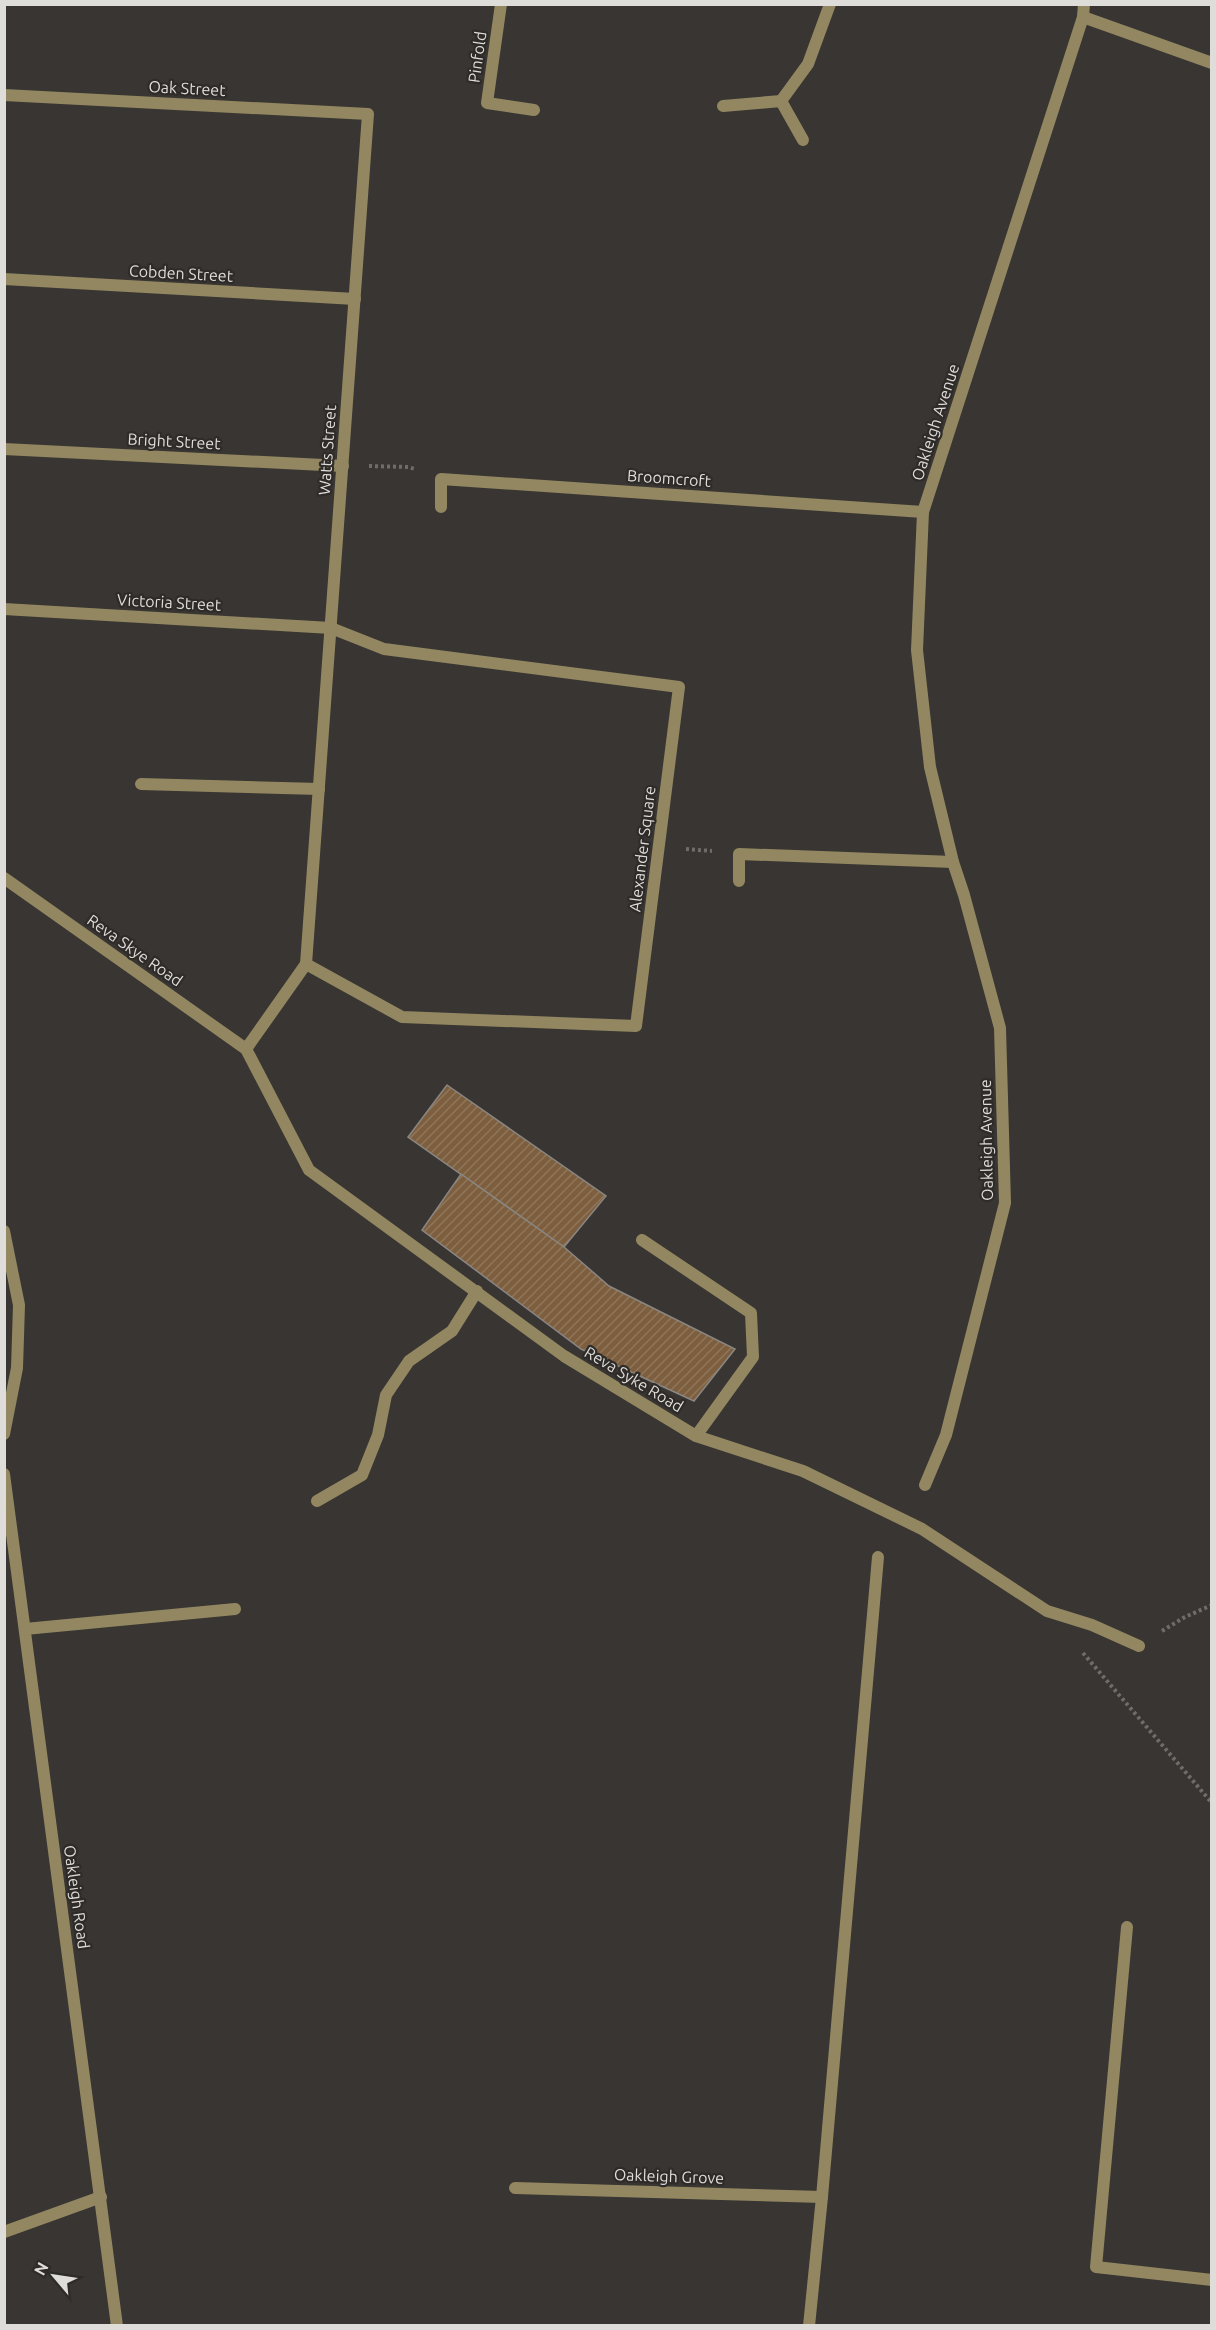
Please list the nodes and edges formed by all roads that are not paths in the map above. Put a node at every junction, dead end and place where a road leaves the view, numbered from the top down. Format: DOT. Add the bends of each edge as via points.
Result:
graph roads {
  1 [pos="501,4"];
  2 [pos="830,4"];
  3 [pos="1084,10"];
  4 [pos="1212,63"];
  5 [pos="4,95"];
  6 [pos="781,101"];
  7 [pos="723,106"];
  8 [pos="534,110"];
  9 [pos="368,114"];
  10 [pos="802,140"];
  11 [pos="4,279"];
  12 [pos="355,299"];
  13 [pos="4,449"];
  14 [pos="343,466"];
  15 [pos="441,507"];
  16 [pos="923,512"];
  17 [pos="4,609"];
  18 [pos="331,628"];
  19 [pos="141,784"];
  20 [pos="319,789"];
  21 [pos="953,862"];
  22 [pos="4,878"];
  23 [pos="739,881"];
  24 [pos="306,964"];
  25 [pos="246,1049"];
  26 [pos="4,1231"];
  27 [pos="642,1240"];
  28 [pos="477,1291"];
  29 [pos="4,1434"];
  30 [pos="696,1436"];
  31 [pos="4,1474"];
  32 [pos="925,1485"];
  33 [pos="317,1501"];
  34 [pos="878,1557"];
  35 [pos="235,1609"];
  36 [pos="25,1629"];
  37 [pos="1139,1646"];
  38 [pos="1127,1928"];
  39 [pos="515,2188"];
  40 [pos="100,2197"];
  41 [pos="822,2197"];
  42 [pos="4,2232"];
  43 [pos="1212,2280"];
  44 [pos="117,2325"];
  45 [pos="809,2325"];
  1 -- 8 [label="street, Pinfold" via="487,104"];
  2 -- 6 [label="street" via="808,64"];
  3 -- 4 [label="street"];
  3 -- 16 [label="street, Oakleigh Avenue"];
  5 -- 9 [label="street, Oak Street"];
  6 -- 7 [label="street"];
  6 -- 10 [label="street"];
  9 -- 12 [label="street, Watts Street"];
  11 -- 12 [label="street, Cobden Street"];
  12 -- 14 [label="street, Watts Street"];
  13 -- 14 [label="street, Bright Street"];
  14 -- 18 [label="street, Watts Street"];
  15 -- 16 [label="street, Broomcroft" via="441,479"];
  16 -- 21 [label="street, Oakleigh Avenue" via="917,650 930,767"];
  17 -- 18 [label="street, Victoria Street"];
  18 -- 20 [label="street, Watts Street"];
  18 -- 24 [label="street, Alexander Square" via="384,649 679,687 636,1026 402,1017"];
  19 -- 20 [label="street"];
  20 -- 24 [label="street, Watts Street"];
  21 -- 23 [label="street" via="739,854"];
  21 -- 32 [label="street, Oakleigh Avenue" via="1000,1028 1005,1203 946,1435"];
  22 -- 25 [label="street, Reva Skye Road"];
  24 -- 25 [label="street"];
  25 -- 28 [label="street, Reva Syke Road" via="309,1170"];
  26 -- 29 [label="street" via="19,1305 17,1368"];
  27 -- 30 [label="street" via="751,1313 753,1357"];
  28 -- 30 [label="street, Reva Syke Road" via="564,1356"];
  28 -- 33 [label="street" via="452,1331 409,1361 386,1395 378,1435 362,1474"];
  30 -- 37 [label="street, Reva Syke Road" via="803,1471 922,1529 1047,1611"];
  31 -- 36 [label="street, Oakleigh Road"];
  34 -- 41 [label="street"];
  35 -- 36 [label="street"];
  36 -- 40 [label="street, Oakleigh Road"];
  38 -- 43 [label="street" via="1096,2267"];
  39 -- 41 [label="street, Oakleigh Grove"];
  40 -- 42 [label="street"];
  40 -- 44 [label="street, Oakleigh Road"];
  41 -- 45 [label="street"];
}
